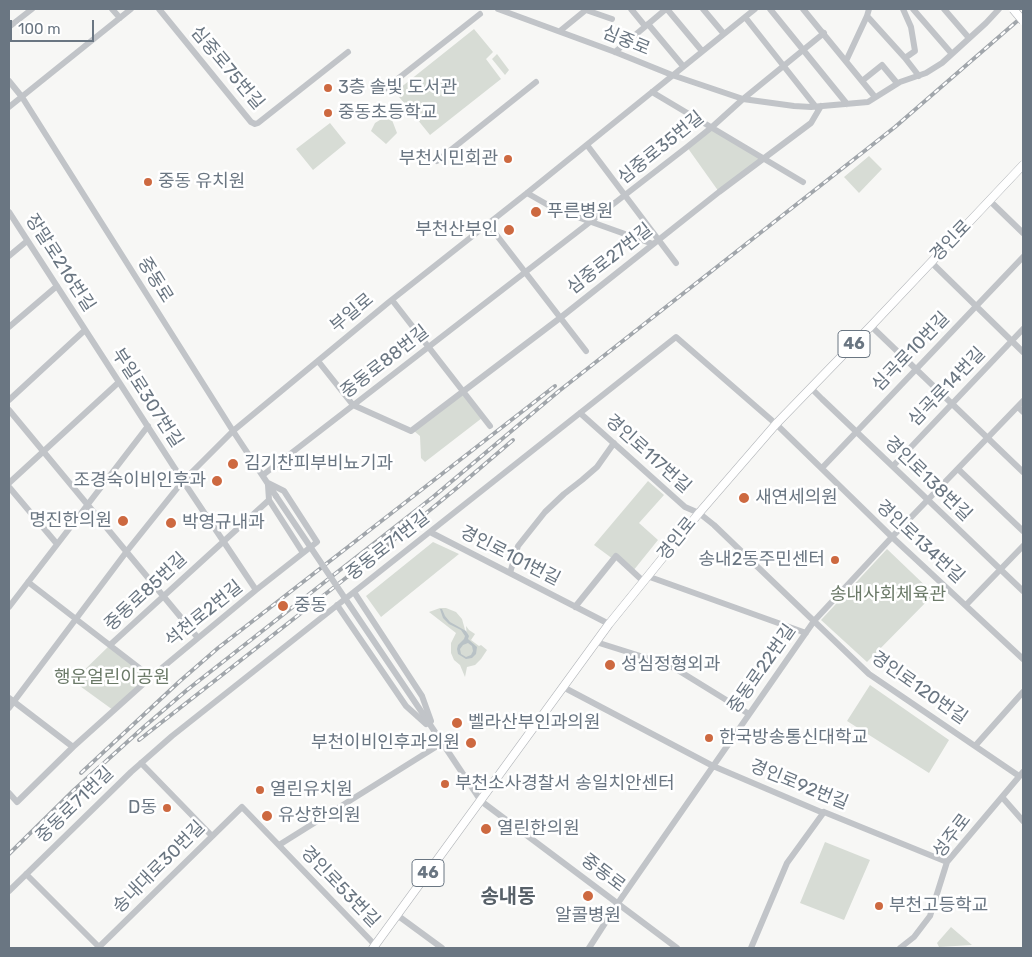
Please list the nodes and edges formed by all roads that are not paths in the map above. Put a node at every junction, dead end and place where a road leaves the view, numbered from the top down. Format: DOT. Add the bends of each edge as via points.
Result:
graph roads {
  1 [pos="32,9"];
  2 [pos="112,9"];
  3 [pos="131,9"];
  4 [pos="160,9"];
  5 [pos="498,9"];
  6 [pos="587,9"];
  7 [pos="631,9"];
  8 [pos="666,9"];
  9 [pos="703,9"];
  10 [pos="756,9"];
  11 [pos="770,9"];
  12 [pos="803,9"];
  13 [pos="903,9"];
  14 [pos="913,9"];
  15 [pos="944,9"];
  16 [pos="998,9"];
  17 [pos="1013,9"];
  18 [pos="868,12"];
  19 [pos="480,14"];
  20 [pos="745,17"];
  21 [pos="120,18"];
  22 [pos="612,19"];
  23 [pos="1023,21"];
  24 [pos="646,25"];
  25 [pos="9,27"];
  26 [pos="560,31"];
  27 [pos="824,33"];
  28 [pos="724,34"];
  29 [pos="969,38"];
  30 [pos="803,50"];
  31 [pos="702,51"];
  32 [pos="348,52"];
  33 [pos="615,52"];
  34 [pos="952,54"];
  35 [pos="905,58"];
  36 [pos="846,61"];
  37 [pos="683,66"];
  38 [pos="784,66"];
  39 [pos="672,75"];
  40 [pos="918,76"];
  41 [pos="9,81"];
  42 [pos="862,81"];
  43 [pos="536,82"];
  44 [pos="897,83"];
  45 [pos="381,92"];
  46 [pos="652,92"];
  47 [pos="22,97"];
  48 [pos="875,97"];
  49 [pos="743,99"];
  50 [pos="847,104"];
  51 [pos="9,107"];
  52 [pos="819,107"];
  53 [pos="712,127"];
  54 [pos="587,145"];
  55 [pos="765,158"];
  56 [pos="437,161"];
  57 [pos="1023,165"];
  58 [pos="803,182"];
  59 [pos="527,193"];
  60 [pos="625,196"];
  61 [pos="990,200"];
  62 [pos="9,212"];
  63 [pos="592,222"];
  64 [pos="488,224"];
  65 [pos="1023,233"];
  66 [pos="27,241"];
  67 [pos="656,242"];
  68 [pos="9,256"];
  69 [pos="1023,257"];
  70 [pos="931,262"];
  71 [pos="676,264"];
  72 [pos="525,273"];
  73 [pos="57,286"];
  74 [pos="392,300"];
  75 [pos="976,306"];
  76 [pos="560,318"];
  77 [pos="871,326"];
  78 [pos="9,327"];
  79 [pos="1023,329"];
  80 [pos="85,330"];
  81 [pos="1012,341"];
  82 [pos="428,347"];
  83 [pos="586,351"];
  84 [pos="1023,352"];
  85 [pos="318,361"];
  86 [pos="915,369"];
  87 [pos="119,382"];
  88 [pos="811,388"];
  89 [pos="463,391"];
  90 [pos="9,400"];
  91 [pos="1023,401"];
  92 [pos="952,404"];
  93 [pos="353,405"];
  94 [pos="1018,407"];
  95 [pos="9,410"];
  96 [pos="1023,412"];
  97 [pos="580,413"];
  98 [pos="776,424"];
  99 [pos="148,426"];
  100 [pos="490,426"];
  101 [pos="233,431"];
  102 [pos="856,432"];
  103 [pos="988,438"];
  104 [pos="614,443"];
  105 [pos="43,451"];
  106 [pos="893,466"];
  107 [pos="822,468"];
  108 [pos="958,469"];
  109 [pos="1023,472"];
  110 [pos="262,475"];
  111 [pos="183,481"];
  112 [pos="9,483"];
  113 [pos="268,483"];
  114 [pos="9,487"];
  115 [pos="269,500"];
  116 [pos="928,500"];
  117 [pos="88,504"];
  118 [pos="698,513"];
  119 [pos="1023,531"];
  120 [pos="430,532"];
  121 [pos="892,537"];
  122 [pos="224,541"];
  123 [pos="57,544"];
  124 [pos="1023,546"];
  125 [pos="127,552"];
  126 [pos="303,553"];
  127 [pos="1000,570"];
  128 [pos="510,573"];
  129 [pos="645,578"];
  130 [pos="28,582"];
  131 [pos="256,590"];
  132 [pos="1023,591"];
  133 [pos="354,592"];
  134 [pos="164,596"];
  135 [pos="337,605"];
  136 [pos="966,605"];
  137 [pos="9,607"];
  138 [pos="575,607"];
  139 [pos="76,619"];
  140 [pos="814,621"];
  141 [pos="609,624"];
  142 [pos="806,633"];
  143 [pos="198,638"];
  144 [pos="596,642"];
  145 [pos="110,645"];
  146 [pos="1023,659"];
  147 [pos="151,677"];
  148 [pos="563,687"];
  149 [pos="1023,692"];
  150 [pos="11,700"];
  151 [pos="9,708"];
  152 [pos="749,714"];
  153 [pos="434,731"];
  154 [pos="442,743"];
  155 [pos="975,746"];
  156 [pos="72,747"];
  157 [pos="141,762"];
  158 [pos="714,766"];
  159 [pos="1021,774"];
  160 [pos="9,794"];
  161 [pos="1002,796"];
  162 [pos="481,801"];
  163 [pos="242,806"];
  164 [pos="824,812"];
  165 [pos="1023,821"];
  166 [pos="212,836"];
  167 [pos="279,845"];
  168 [pos="947,862"];
  169 [pos="26,874"];
  170 [pos="9,891"];
  171 [pos="618,904"];
  172 [pos="398,915"];
  173 [pos="434,945"];
  174 [pos="374,947"];
  175 [pos="99,948"];
  176 [pos="442,948"];
  177 [pos="589,948"];
  178 [pos="677,948"];
  179 [pos="751,948"];
  180 [pos="900,948"];
  1 -- 25 [label="street"];
  2 -- 21 [label="street"];
  3 -- 21 [label="street"];
  4 -- 32 [label="street, 심중로75번길" via="255,124"];
  5 -- 26 [label="street, 심중로"];
  6 -- 22 [label="street"];
  6 -- 26 [label="street"];
  7 -- 24 [label="street"];
  8 -- 24 [label="street"];
  8 -- 31 [label="street"];
  9 -- 28 [label="street"];
  10 -- 20 [label="street, 부일로"];
  11 -- 30 [label="street"];
  12 -- 27 [label="street"];
  13 -- 35 [label="street" via="915,51"];
  14 -- 34 [label="street"];
  15 -- 29 [label="street"];
  16 -- 29 [label="street, 심중로"];
  17 -- 23 [label="main road, bridge"];
  18 -- 35 [label="street"];
  18 -- 36 [label="street"];
  19 -- 45 [label="street"];
  20 -- 28 [label="street, 부일로"];
  20 -- 38 [label="street"];
  21 -- 47 [label="street"];
  24 -- 33 [label="street"];
  24 -- 37 [label="street"];
  26 -- 33 [label="street, 심중로"];
  27 -- 30 [label="street"];
  27 -- 36 [label="street"];
  28 -- 31 [label="street, 부일로"];
  29 -- 34 [label="street, 심중로"];
  30 -- 38 [label="street"];
  30 -- 50 [label="street"];
  31 -- 37 [label="street, 부일로"];
  33 -- 39 [label="street, 심중로"];
  34 -- 40 [label="street, 심중로"];
  35 -- 40 [label="street"];
  36 -- 42 [label="street"];
  37 -- 39 [label="street, 부일로"];
  38 -- 49 [label="street"];
  38 -- 52 [label="street"];
  39 -- 46 [label="street, 부일로"];
  39 -- 49 [label="street, 심중로"];
  40 -- 44 [label="street, 심중로"];
  41 -- 47 [label="street, 중동로"];
  42 -- 44 [label="street" via="882,65"];
  42 -- 48 [label="street"];
  43 -- 56 [label="street"];
  44 -- 48 [label="street, 심중로"];
  46 -- 53 [label="street"];
  46 -- 54 [label="street, 부일로"];
  47 -- 51 [label="street"];
  47 -- 101 [label="street, 중동로"];
  48 -- 50 [label="street, 심중로" via="868,102"];
  49 -- 52 [label="street, 심중로"];
  49 -- 53 [label="street, 심중로35번길"];
  50 -- 52 [label="street, 심중로"];
  52 -- 55 [label="street, 심중로27번길" via="811,123"];
  53 -- 55 [label="street"];
  53 -- 60 [label="street, 심중로35번길"];
  54 -- 59 [label="street, 부일로"];
  54 -- 60 [label="street"];
  55 -- 58 [label="street"];
  55 -- 67 [label="street, 심중로27번길"];
  57 -- 61 [label="main road, 경인로 / 46"];
  59 -- 63 [label="street" via="555,209"];
  59 -- 64 [label="street, 부일로"];
  60 -- 63 [label="street, 심중로35번길"];
  60 -- 67 [label="street"];
  61 -- 65 [label="street"];
  61 -- 70 [label="main road, 경인로 / 46"];
  62 -- 66 [label="street, 장말로216번길"];
  63 -- 67 [label="street"];
  63 -- 72 [label="street, 심중로35번길"];
  64 -- 72 [label="street"];
  64 -- 74 [label="street, 부일로"];
  66 -- 68 [label="street"];
  66 -- 73 [label="street, 장말로216번길"];
  67 -- 71 [label="street"];
  67 -- 76 [label="street, 심중로27번길"];
  69 -- 75 [label="street, 심곡로10번길"];
  70 -- 75 [label="street"];
  70 -- 77 [label="main road, 경인로 / 46"];
  72 -- 76 [label="street"];
  72 -- 82 [label="street, 중동로88번길"];
  73 -- 78 [label="street"];
  73 -- 80 [label="street, 장말로216번길"];
  74 -- 82 [label="street"];
  74 -- 85 [label="street, 부일로"];
  75 -- 81 [label="street"];
  75 -- 86 [label="street, 심곡로10번길"];
  76 -- 83 [label="street"];
  76 -- 89 [label="street, 심중로27번길"];
  77 -- 86 [label="street"];
  77 -- 88 [label="main road, 경인로 / 46"];
  79 -- 81 [label="street, 심곡로14번길"];
  80 -- 87 [label="street, 부일로307번길"];
  80 -- 90 [label="street"];
  81 -- 84 [label="street"];
  81 -- 92 [label="street, 심곡로14번길"];
  82 -- 89 [label="street"];
  82 -- 93 [label="street, 중동로88번길"];
  85 -- 93 [label="street"];
  85 -- 101 [label="street, 부일로"];
  86 -- 92 [label="street"];
  86 -- 102 [label="street, 심곡로10번길"];
  87 -- 99 [label="street, 부일로307번길"];
  87 -- 105 [label="street"];
  88 -- 98 [label="main road, 경인로 / 46"];
  88 -- 102 [label="street, 경인로138번길"];
  89 -- 93 [label="street, 심중로27번길" via="412,431"];
  89 -- 100 [label="street"];
  91 -- 94 [label="street, 중동로22번길"];
  92 -- 103 [label="street"];
  92 -- 106 [label="street, 심곡로14번길"];
  93 -- 110 [label="street, 중동로88번길"];
  94 -- 96 [label="street"];
  94 -- 103 [label="street, 중동로22번길"];
  95 -- 105 [label="street"];
  97 -- 98 [label="street, 중동로71번길" via="676,337"];
  97 -- 104 [label="street, 경인로117번길"];
  97 -- 120 [label="street, 중동로71번길"];
  98 -- 107 [label="street, 경인로134번길"];
  98 -- 118 [label="main road, 경인로 / 46"];
  99 -- 111 [label="street, 부일로307번길"];
  99 -- 117 [label="street"];
  101 -- 110 [label="street, 중동로"];
  101 -- 111 [label="street, 부일로"];
  102 -- 106 [label="street, 경인로138번길"];
  102 -- 107 [label="street, 심곡로10번길"];
  103 -- 108 [label="street, 중동로22번길"];
  103 -- 109 [label="street"];
  104 -- 118 [label="street, 경인로117번길" via="685,507"];
  104 -- 128 [label="street" via="597,467 545,512 518,546"];
  105 -- 112 [label="street"];
  105 -- 117 [label="street"];
  106 -- 116 [label="street, 경인로138번길"];
  107 -- 121 [label="street, 경인로134번길"];
  108 -- 116 [label="street, 중동로22번길"];
  108 -- 119 [label="street"];
  110 -- 113 [label="street, 중동로"];
  111 -- 122 [label="street, 부일로307번길"];
  111 -- 125 [label="street, 부일로"];
  113 -- 115 [label="street"];
  113 -- 126 [label="street" via="284,491 317,542"];
  113 -- 153 [label="street, 중동로, bridge"];
  114 -- 123 [label="street"];
  115 -- 122 [label="street, 중동로85번길"];
  115 -- 126 [label="street"];
  116 -- 121 [label="street, 중동로22번길"];
  116 -- 127 [label="street, 경인로138번길"];
  117 -- 123 [label="street"];
  117 -- 125 [label="street"];
  118 -- 129 [label="main road, 경인로 / 46"];
  118 -- 140 [label="street, 경인로120번길"];
  120 -- 128 [label="street, 경인로101번길"];
  120 -- 133 [label="street, 중동로71번길"];
  121 -- 136 [label="street, 경인로134번길"];
  121 -- 140 [label="street, 중동로22번길"];
  122 -- 131 [label="street, 부일로307번길"];
  122 -- 134 [label="street, 중동로85번길"];
  123 -- 130 [label="street"];
  124 -- 127 [label="street"];
  125 -- 134 [label="street"];
  125 -- 139 [label="street, 부일로"];
  126 -- 131 [label="street, 석천로2번길"];
  127 -- 132 [label="street, 경인로138번길"];
  127 -- 136 [label="street"];
  128 -- 138 [label="street, 경인로101번길"];
  129 -- 138 [label="street" via="616,556"];
  129 -- 141 [label="main road, 경인로 / 46"];
  129 -- 142 [label="street"];
  130 -- 137 [label="street"];
  130 -- 139 [label="street"];
  131 -- 143 [label="street, 석천로2번길"];
  133 -- 135 [label="street, 중동로71번길"];
  133 -- 153 [label="street, 중동로" via="422,696"];
  134 -- 143 [label="street"];
  134 -- 145 [label="street, 중동로85번길"];
  135 -- 153 [label="street, 중동로" via="406,706"];
  135 -- 157 [label="street, 중동로71번길"];
  136 -- 146 [label="street, 경인로134번길"];
  138 -- 141 [label="street, 경인로101번길"];
  139 -- 145 [label="street"];
  139 -- 150 [label="street, 부일로"];
  140 -- 142 [label="street, 중동로22번길"];
  140 -- 155 [label="street, 경인로120번길" via="869,674"];
  141 -- 144 [label="main road, 경인로 / 46"];
  142 -- 152 [label="street, 중동로22번길"];
  143 -- 147 [label="street, 석천로2번길"];
  144 -- 148 [label="main road, 경인로 / 46"];
  144 -- 152 [label="street" via="666,664"];
  145 -- 147 [label="street"];
  147 -- 156 [label="street, 석천로2번길"];
  148 -- 158 [label="street, 경인로92번길"];
  148 -- 162 [label="main road, 경인로 / 46"];
  149 -- 155 [label="street"];
  150 -- 151 [label="street, 부일로"];
  150 -- 156 [label="street"];
  152 -- 158 [label="street, 중동로22번길"];
  153 -- 154 [label="street, 중동로"];
  154 -- 162 [label="street, 중동로"];
  154 -- 167 [label="street"];
  155 -- 159 [label="street, 경인로120번길"];
  156 -- 160 [label="street, 석천로2번길" via="17,802"];
  157 -- 166 [label="street"];
  157 -- 169 [label="street, 중동로71번길"];
  158 -- 164 [label="street, 경인로92번길"];
  158 -- 171 [label="street, 중동로22번길"];
  159 -- 161 [label="street, 성주로"];
  161 -- 165 [label="street"];
  161 -- 168 [label="street, 성주로"];
  162 -- 171 [label="street, 중동로"];
  162 -- 172 [label="main road, 경인로 / 46"];
  163 -- 166 [label="street, 송내대로30번길"];
  163 -- 167 [label="street, 경인로53번길"];
  164 -- 168 [label="street, 경인로92번길"];
  164 -- 179 [label="street" via="787,863"];
  166 -- 175 [label="street, 송내대로30번길"];
  167 -- 174 [label="street, 경인로53번길"];
  168 -- 180 [label="street, 성주로" via="930,916 914,937"];
  169 -- 170 [label="street, 중동로71번길"];
  169 -- 175 [label="street"];
  171 -- 177 [label="street, 중동로22번길"];
  171 -- 178 [label="street, 중동로"];
  172 -- 173 [label="street"];
  172 -- 174 [label="main road, 경인로 / 46"];
  173 -- 176 [label="street"];
}
